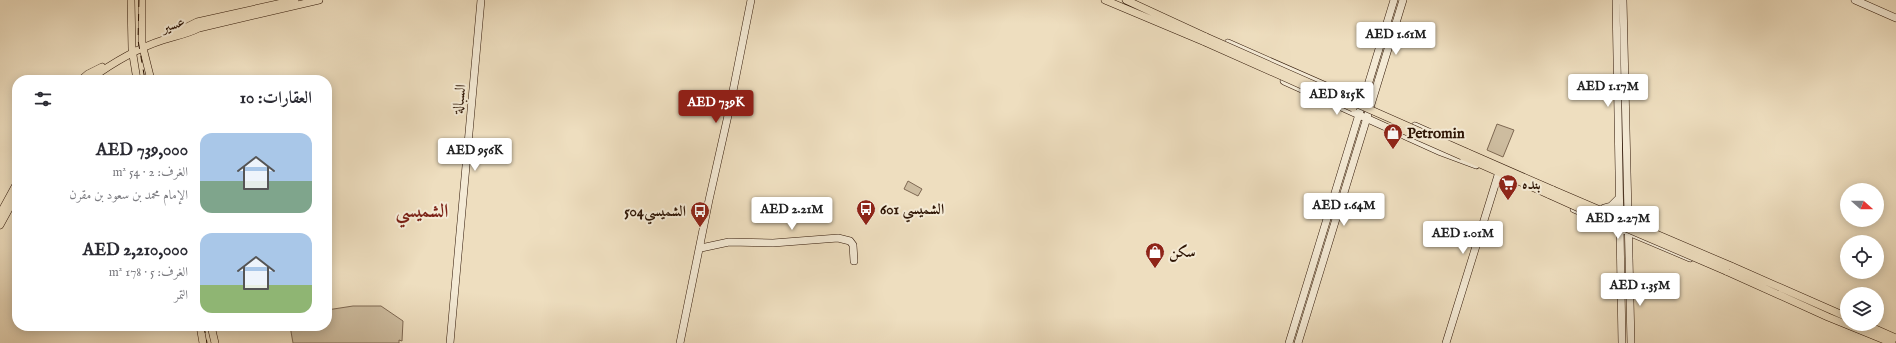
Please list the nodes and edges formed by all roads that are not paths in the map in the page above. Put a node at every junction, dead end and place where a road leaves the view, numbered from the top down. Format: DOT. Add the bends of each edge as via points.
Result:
graph roads {
  1 [pos="131,0"];
  2 [pos="142,0"];
  3 [pos="295,0"];
  4 [pos="320,0"];
  5 [pos="481,0"];
  6 [pos="751,0"];
  7 [pos="1105,0"];
  8 [pos="1126,0"];
  9 [pos="1394,0"];
  10 [pos="1403,0"];
  11 [pos="1616,0"];
  12 [pos="1623,0"];
  13 [pos="1855,0"];
  14 [pos="1896,18"];
  15 [pos="1191,33"];
  16 [pos="143,46"];
  17 [pos="132,51"];
  18 [pos="87,75"];
  19 [pos="96,75"];
  20 [pos="136,75"];
  21 [pos="149,75"];
  22 [pos="1363,103"];
  23 [pos="1371,106"];
  24 [pos="1359,115"];
  25 [pos="1368,119"];
  26 [pos="1618,148"];
  27 [pos="1627,148"];
  28 [pos="1464,154"];
  29 [pos="1483,159"];
  30 [pos="1496,171"];
  31 [pos="1534,182"];
  32 [pos="1522,183"];
  33 [pos="12,192"];
  34 [pos="1552,193"];
  35 [pos="1620,198"];
  36 [pos="12,203"];
  37 [pos="1604,208"];
  38 [pos="0,214"];
  39 [pos="1620,215"];
  40 [pos="1628,219"];
  41 [pos="0,224"];
  42 [pos="1620,230"];
  43 [pos="1628,234"];
  44 [pos="700,248"];
  45 [pos="854,261"];
  46 [pos="1728,268"];
  47 [pos="1621,271"];
  48 [pos="1630,271"];
  49 [pos="1840,314"];
  50 [pos="1828,317"];
  51 [pos="201,331"];
  52 [pos="213,331"];
  53 [pos="1880,331"];
  54 [pos="1896,338"];
  55 [pos="203,343"];
  56 [pos="215,343"];
  57 [pos="450,343"];
  58 [pos="680,343"];
  59 [pos="1290,343"];
  60 [pos="1298,343"];
  61 [pos="1446,343"];
  62 [pos="1622,343"];
  63 [pos="1631,343"];
  64 [pos="1881,343"];
  65 [pos="1892,343"];
  1 -- 17 [label="main road"];
  2 -- 16 [label="main road"];
  3 -- 16 [label="main road, عسير" via="197,22 176,34"];
  4 -- 16 [label="main road, عسير" via="199,28 187,34"];
  5 -- 57 [label="main road, السبالة"];
  6 -- 44 [label="main road"];
  7 -- 15 [label="main road"];
  8 -- 15 [label="main road"];
  9 -- 22 [label="main road"];
  10 -- 23 [label="main road"];
  11 -- 26 [label="main road"];
  12 -- 27 [label="main road"];
  13 -- 14 [label="main road"];
  15 -- 22 [label="main road" via="1260,56"];
  15 -- 24 [label="main road" via="1203,44"];
  15 -- 28 [label="main road, bridge"];
  16 -- 17 [label="main road, عسير"];
  16 -- 21 [label="main road"];
  17 -- 18 [label="main road, عسير"];
  17 -- 19 [label="main road, عسير"];
  17 -- 20 [label="main road"];
  22 -- 23 [label="main road"];
  22 -- 24 [label="main road"];
  23 -- 25 [label="main road"];
  23 -- 29 [label="main road"];
  24 -- 25 [label="main road"];
  24 -- 59 [label="main road"];
  25 -- 30 [label="main road" via="1441,152"];
  25 -- 60 [label="main road"];
  26 -- 27 [label="main road"];
  26 -- 35 [label="main road"];
  27 -- 40 [label="main road"];
  28 -- 29 [label="main road"];
  28 -- 30 [label="main road"];
  29 -- 31 [label="main road"];
  30 -- 32 [label="main road"];
  30 -- 61 [label="main road"];
  31 -- 34 [label="main road"];
  31 -- 37 [label="main road"];
  32 -- 34 [label="main road"];
  32 -- 42 [label="main road"];
  33 -- 38 [label="main road"];
  34 -- 46 [label="main road, bridge"];
  35 -- 37 [label="main road" via="1611,206"];
  35 -- 39 [label="main road"];
  36 -- 41 [label="main road"];
  37 -- 39 [label="main road"];
  39 -- 40 [label="main road"];
  39 -- 42 [label="main road"];
  40 -- 43 [label="main road"];
  40 -- 46 [label="main road" via="1710,255"];
  42 -- 43 [label="main road"];
  42 -- 47 [label="main road"];
  43 -- 46 [label="main road" via="1677,254"];
  43 -- 48 [label="main road"];
  44 -- 45 [label="main road" via="729,242 774,243 838,238 850,241 853,245"];
  44 -- 58 [label="main road"];
  46 -- 49 [label="main road"];
  46 -- 50 [label="main road"];
  47 -- 48 [label="main road"];
  47 -- 62 [label="main road"];
  48 -- 63 [label="main road"];
  50 -- 64 [label="main road"];
  50 -- 65 [label="main road"];
  51 -- 55 [label="main road"];
  52 -- 56 [label="main road"];
  53 -- 54 [label="main road"];
}
